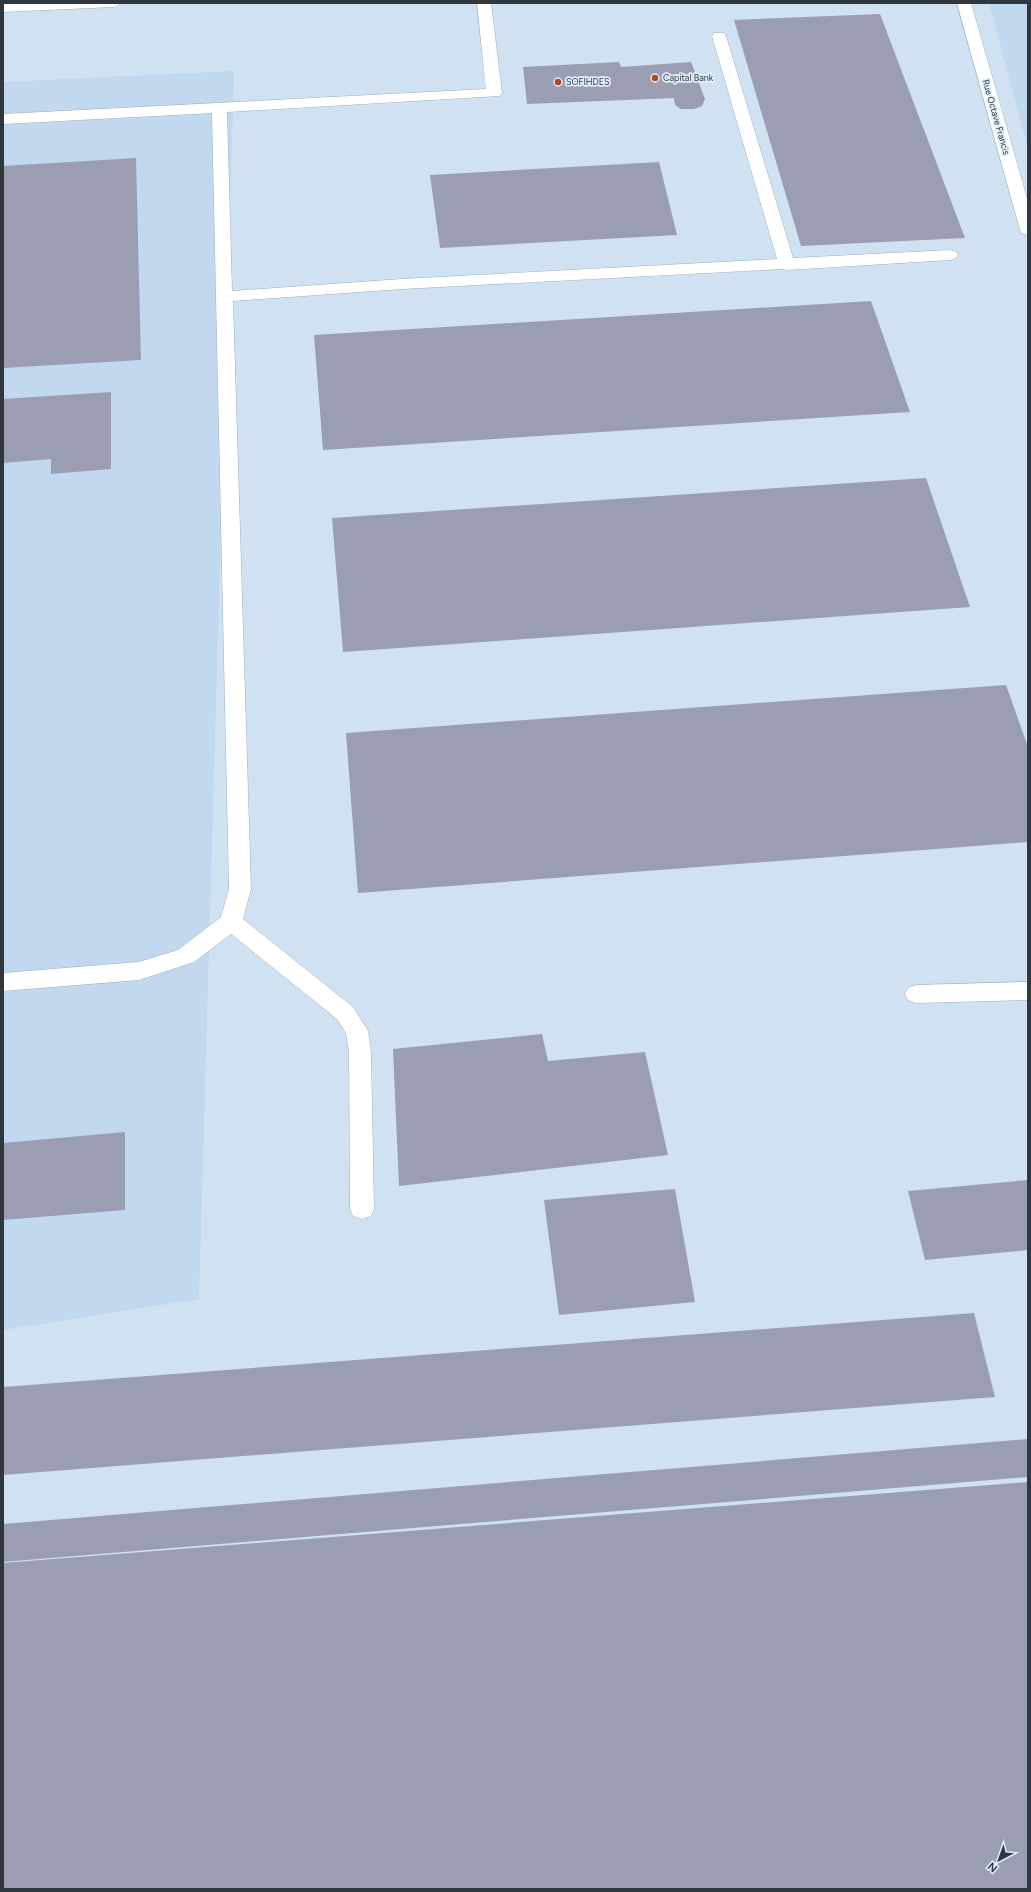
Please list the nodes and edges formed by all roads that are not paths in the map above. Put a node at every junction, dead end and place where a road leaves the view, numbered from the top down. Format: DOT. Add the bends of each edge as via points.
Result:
graph roads {
  1 [pos="113,3"];
  2 [pos="484,3"];
  3 [pos="964,3"];
  4 [pos="3,8"];
  5 [pos="719,36"];
  6 [pos="219,107"];
  7 [pos="3,119"];
  8 [pos="1028,230"];
  9 [pos="950,255"];
  10 [pos="787,264"];
  11 [pos="224,297"];
  12 [pos="231,922"];
  13 [pos="3,982"];
  14 [pos="1028,991"];
  15 [pos="916,994"];
  16 [pos="362,1209"];
  1 -- 4 [label="street"];
  2 -- 6 [label="street" via="494,93"];
  3 -- 8 [label="street, Rue Octave Francis"];
  5 -- 10 [label="street"];
  6 -- 7 [label="street"];
  6 -- 11 [label="street"];
  9 -- 10 [label="street"];
  10 -- 11 [label="street" via="402,284"];
  11 -- 12 [label="street" via="240,889"];
  12 -- 13 [label="street" via="186,956 139,971"];
  12 -- 16 [label="street" via="345,1013 356,1031 360,1052"];
  14 -- 15 [label="street"];
}
